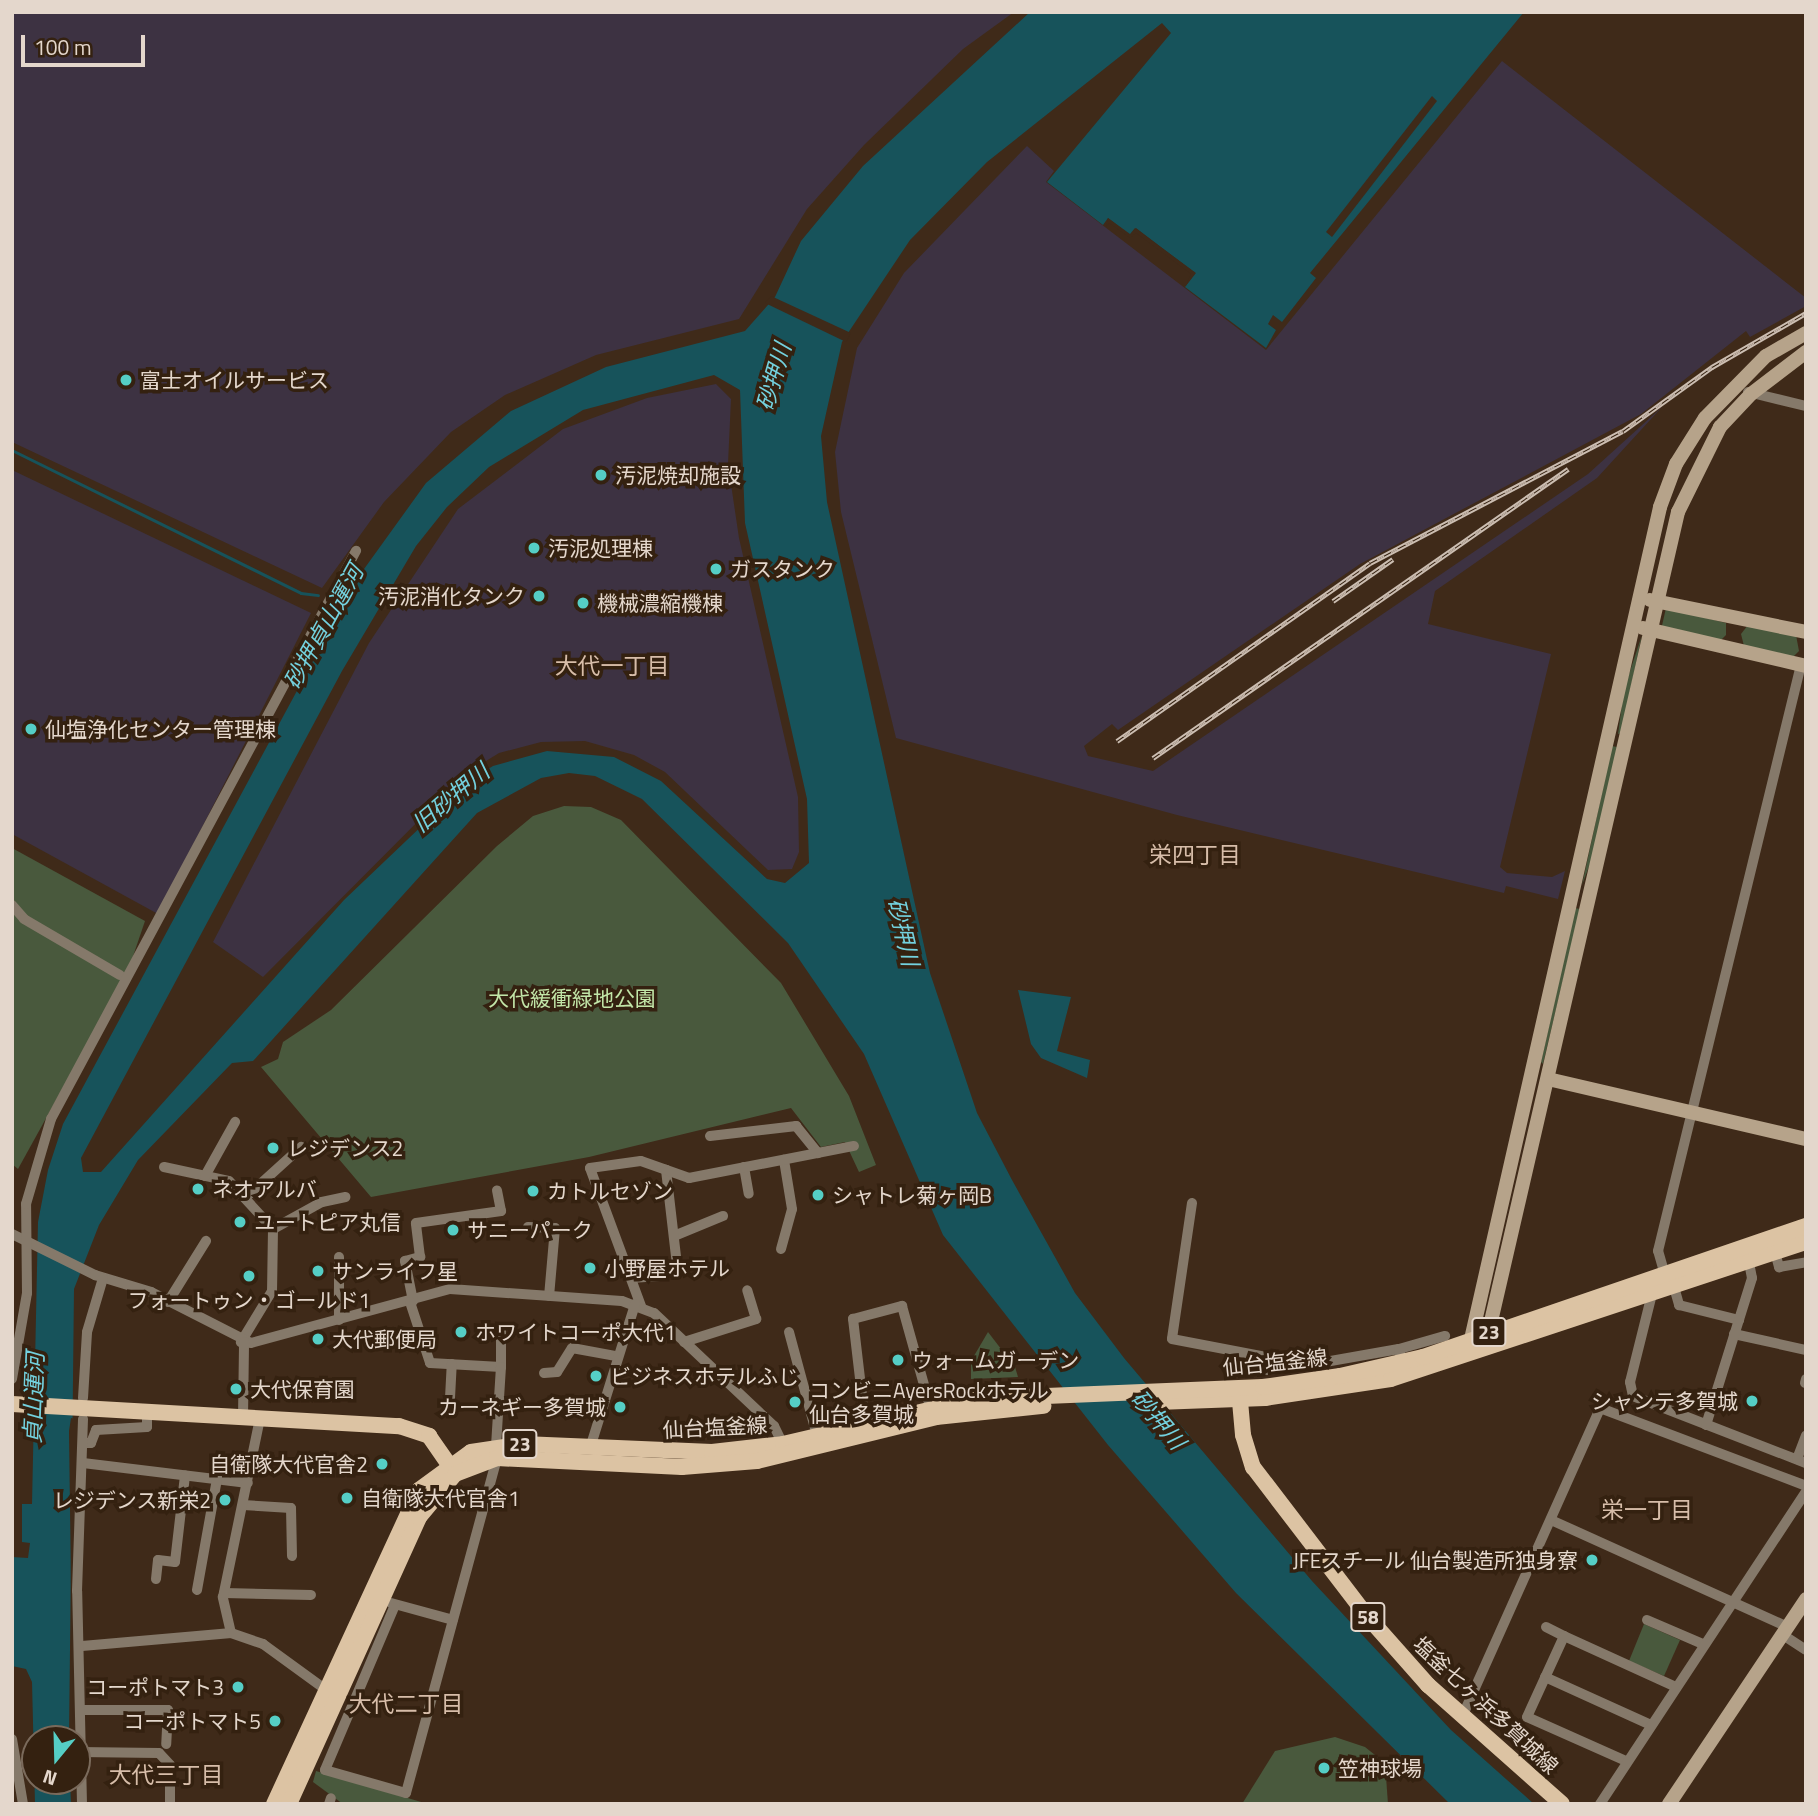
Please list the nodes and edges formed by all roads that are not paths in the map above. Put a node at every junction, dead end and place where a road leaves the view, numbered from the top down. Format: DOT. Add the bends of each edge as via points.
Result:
graph roads {
  1 [pos="1806,333"];
  2 [pos="1806,352"];
  3 [pos="1732,385"];
  4 [pos="1751,394"];
  5 [pos="1806,406"];
  6 [pos="356,551"];
  7 [pos="1658,599"];
  8 [pos="1639,601"];
  9 [pos="1633,626"];
  10 [pos="1651,630"];
  11 [pos="1806,632"];
  12 [pos="1804,665"];
  13 [pos="12,905"];
  14 [pos="120,975"];
  15 [pos="1531,1078"];
  16 [pos="1548,1079"];
  17 [pos="1692,1114"];
  18 [pos="235,1122"];
  19 [pos="710,1136"];
  20 [pos="1806,1139"];
  21 [pos="854,1146"];
  22 [pos="301,1147"];
  23 [pos="818,1153"];
  24 [pos="784,1160"];
  25 [pos="164,1167"];
  26 [pos="744,1167"];
  27 [pos="666,1170"];
  28 [pos="205,1176"];
  29 [pos="1506,1187"];
  30 [pos="1522,1190"];
  31 [pos="497,1191"];
  32 [pos="749,1195"];
  33 [pos="345,1196"];
  34 [pos="245,1198"];
  35 [pos="1192,1203"];
  36 [pos="723,1216"];
  37 [pos="1806,1226"];
  38 [pos="528,1227"];
  39 [pos="274,1229"];
  40 [pos="12,1234"];
  41 [pos="674,1236"];
  42 [pos="206,1241"];
  43 [pos="1806,1242"];
  44 [pos="25,1243"];
  45 [pos="781,1249"];
  46 [pos="1775,1252"];
  47 [pos="340,1257"];
  48 [pos="1749,1262"];
  49 [pos="1806,1262"];
  50 [pos="99,1277"];
  51 [pos="631,1278"];
  52 [pos="1669,1281"];
  53 [pos="747,1290"];
  54 [pos="1652,1294"];
  55 [pos="549,1296"];
  56 [pos="411,1301"];
  57 [pos="169,1302"];
  58 [pos="638,1305"];
  59 [pos="339,1320"];
  60 [pos="1739,1320"];
  61 [pos="502,1327"];
  62 [pos="17,1328"];
  63 [pos="789,1332"];
  64 [pos="1489,1332"];
  65 [pos="1734,1334"];
  66 [pos="1445,1336"];
  67 [pos="1471,1339"];
  68 [pos="242,1342"];
  69 [pos="684,1342"];
  70 [pos="1485,1349"];
  71 [pos="1806,1350"];
  72 [pos="616,1356"];
  73 [pos="1401,1356"];
  74 [pos="1467,1356"];
  75 [pos="452,1364"];
  76 [pos="1308,1365"];
  77 [pos="501,1367"];
  78 [pos="1267,1370"];
  79 [pos="544,1373"];
  80 [pos="12,1379"];
  81 [pos="1239,1394"];
  82 [pos="450,1398"];
  83 [pos="1058,1400"];
  84 [pos="21,1405"];
  85 [pos="930,1406"];
  86 [pos="82,1409"];
  87 [pos="147,1412"];
  88 [pos="243,1417"];
  89 [pos="260,1418"];
  90 [pos="865,1421"];
  91 [pos="1706,1425"];
  92 [pos="817,1436"];
  93 [pos="1806,1436"];
  94 [pos="83,1443"];
  95 [pos="590,1448"];
  96 [pos="785,1450"];
  97 [pos="497,1452"];
  98 [pos="1802,1461"];
  99 [pos="83,1463"];
  100 [pos="451,1468"];
  101 [pos="185,1476"];
  102 [pos="216,1479"];
  103 [pos="248,1483"];
  104 [pos="1806,1486"];
  105 [pos="1806,1492"];
  106 [pos="243,1505"];
  107 [pos="1551,1520"];
  108 [pos="292,1556"];
  109 [pos="156,1579"];
  110 [pos="197,1590"];
  111 [pos="224,1593"];
  112 [pos="311,1595"];
  113 [pos="1806,1599"];
  114 [pos="1734,1601"];
  115 [pos="388,1602"];
  116 [pos="453,1620"];
  117 [pos="1647,1620"];
  118 [pos="1546,1627"];
  119 [pos="1785,1631"];
  120 [pos="231,1633"];
  121 [pos="1564,1636"];
  122 [pos="1703,1644"];
  123 [pos="82,1646"];
  124 [pos="1806,1650"];
  125 [pos="1545,1677"];
  126 [pos="1676,1687"];
  127 [pos="332,1693"];
  128 [pos="83,1710"];
  129 [pos="1462,1717"];
  130 [pos="82,1725"];
  131 [pos="1651,1725"];
  132 [pos="12,1739"];
  133 [pos="166,1744"];
  134 [pos="91,1752"];
  135 [pos="1626,1761"];
  136 [pos="17,1780"];
  137 [pos="23,1804"];
  138 [pos="170,1804"];
  139 [pos="274,1804"];
  140 [pos="289,1804"];
  141 [pos="1562,1804"];
  142 [pos="1600,1804"];
  143 [pos="1669,1804"];
  1 -- 3 [label="street"];
  2 -- 4 [label="street"];
  3 -- 4 [label="street"];
  3 -- 8 [label="street" via="1676,464"];
  4 -- 5 [label="street"];
  4 -- 7 [label="street" via="1720,427 1687,485"];
  6 -- 44 [label="street" via="51,1119 26,1204"];
  7 -- 8 [label="street"];
  7 -- 10 [label="street"];
  7 -- 11 [label="street"];
  8 -- 9 [label="street"];
  9 -- 10 [label="street"];
  9 -- 15 [label="street"];
  10 -- 12 [label="street"];
  10 -- 16 [label="street"];
  12 -- 17 [label="street"];
  13 -- 14 [label="street" via="24,919"];
  15 -- 16 [label="street"];
  15 -- 29 [label="street"];
  16 -- 17 [label="street"];
  16 -- 30 [label="street"];
  17 -- 20 [label="street"];
  17 -- 52 [label="street" via="1658,1251"];
  18 -- 28 [label="street"];
  19 -- 23 [label="street" via="796,1126"];
  21 -- 23 [label="street"];
  22 -- 34 [label="street"];
  23 -- 24 [label="street"];
  24 -- 26 [label="street"];
  24 -- 45 [label="street" via="792,1209"];
  25 -- 28 [label="street"];
  26 -- 27 [label="street" via="689,1178"];
  26 -- 32 [label="street"];
  27 -- 41 [label="street"];
  27 -- 51 [label="street" via="641,1161 590,1168"];
  28 -- 34 [label="street" via="229,1181"];
  29 -- 30 [label="street"];
  29 -- 67 [label="street"];
  30 -- 64 [label="street"];
  31 -- 56 [label="street" via="501,1211 416,1223 420,1257 405,1261"];
  33 -- 39 [label="street" via="322,1202"];
  34 -- 39 [label="street"];
  35 -- 76 [label="street" via="1172,1339"];
  36 -- 41 [label="street"];
  37 -- 52 [label="main road, 仙台塩釜線 / 23"];
  38 -- 55 [label="street" via="555,1228"];
  39 -- 68 [label="street" via="272,1291"];
  40 -- 44 [label="street"];
  41 -- 51 [label="street" via="677,1265 660,1276"];
  42 -- 57 [label="street"];
  43 -- 46 [label="main road, 仙台塩釜線 / 23"];
  44 -- 50 [label="street"];
  44 -- 62 [label="street"];
  46 -- 48 [label="main road, 仙台塩釜線 / 23"];
  46 -- 49 [label="street" via="1779,1267"];
  47 -- 59 [label="street"];
  48 -- 52 [label="main road, 仙台塩釜線 / 23"];
  48 -- 60 [label="street" via="1752,1278"];
  50 -- 57 [label="street"];
  50 -- 86 [label="street" via="88,1332"];
  51 -- 58 [label="street"];
  52 -- 54 [label="main road, 仙台塩釜線 / 23"];
  52 -- 60 [label="street" via="1679,1305"];
  52 -- 64 [label="main road, 仙台塩釜線 / 23"];
  53 -- 69 [label="street" via="756,1319"];
  54 -- 70 [label="main road, 仙台塩釜線 / 23"];
  54 -- 91 [label="street" via="1629,1389 1640,1400"];
  55 -- 56 [label="street" via="450,1289"];
  55 -- 58 [label="street"];
  56 -- 59 [label="street"];
  56 -- 75 [label="street" via="430,1363"];
  57 -- 68 [label="street"];
  58 -- 69 [label="street"];
  58 -- 72 [label="street"];
  59 -- 68 [label="street"];
  60 -- 65 [label="street"];
  61 -- 77 [label="street"];
  62 -- 80 [label="street"];
  63 -- 92 [label="street"];
  64 -- 67 [label="main road, 仙台塩釜線 / 23"];
  64 -- 70 [label="street"];
  65 -- 71 [label="street"];
  65 -- 91 [label="street"];
  66 -- 73 [label="street"];
  67 -- 73 [label="main road, 仙台塩釜線 / 23"];
  67 -- 74 [label="street"];
  68 -- 88 [label="street"];
  69 -- 96 [label="street" via="774,1426"];
  70 -- 74 [label="main road, 仙台塩釜線 / 23"];
  72 -- 79 [label="street" via="572,1348 557,1372"];
  72 -- 95 [label="street"];
  73 -- 76 [label="street"];
  73 -- 81 [label="main road, 仙台塩釜線 / 23"];
  74 -- 81 [label="main road, 仙台塩釜線 / 23" via="1349,1387"];
  75 -- 77 [label="street"];
  75 -- 82 [label="street"];
  76 -- 78 [label="street"];
  77 -- 97 [label="street"];
  81 -- 83 [label="main road, 仙台塩釜線 / 23"];
  81 -- 129 [label="main road, 塩釜七ヶ浜多賀城線 / 58" via="1247,1451 1266,1485 1397,1653"];
  83 -- 85 [label="main road, 仙台塩釜線 / 23"];
  83 -- 96 [label="main road, 仙台塩釜線 / 23" via="936,1418"];
  84 -- 86 [label="main road"];
  85 -- 90 [label="main road, 仙台塩釜線 / 23"];
  85 -- 90 [label="street" via="902,1307 853,1319"];
  86 -- 87 [label="main road"];
  86 -- 94 [label="street"];
  87 -- 88 [label="main road"];
  87 -- 94 [label="street" via="147,1427 96,1430 91,1443"];
  88 -- 89 [label="main road"];
  89 -- 100 [label="main road" via="408,1428 429,1436"];
  89 -- 103 [label="street"];
  90 -- 92 [label="main road, 仙台塩釜線 / 23"];
  91 -- 98 [label="street"];
  92 -- 96 [label="main road, 仙台塩釜線 / 23"];
  93 -- 98 [label="street"];
  94 -- 99 [label="street"];
  95 -- 96 [label="main road, 仙台塩釜線 / 23" via="687,1453"];
  95 -- 97 [label="main road, 仙台塩釜線 / 23"];
  96 -- 97 [label="main road, 仙台塩釜線 / 23" via="682,1467"];
  97 -- 100 [label="main road, 仙台塩釜線 / 23"];
  97 -- 116 [label="street"];
  99 -- 101 [label="street"];
  99 -- 123 [label="street" via="77,1591"];
  100 -- 115 [label="main road, 仙台塩釜線 / 23" via="419,1517"];
  100 -- 127 [label="main road, 仙台塩釜線 / 23" via="419,1490"];
  101 -- 102 [label="street"];
  101 -- 109 [label="street" via="174,1562 158,1560"];
  102 -- 103 [label="street"];
  102 -- 110 [label="street"];
  103 -- 106 [label="street"];
  104 -- 107 [label="street" via="1600,1409"];
  105 -- 114 [label="street"];
  106 -- 108 [label="street" via="291,1508"];
  106 -- 111 [label="street"];
  107 -- 114 [label="street"];
  107 -- 129 [label="street"];
  111 -- 112 [label="street"];
  111 -- 120 [label="street"];
  113 -- 119 [label="street"];
  114 -- 119 [label="street"];
  114 -- 122 [label="street"];
  115 -- 116 [label="street"];
  115 -- 116 [label="street" via="325,1770 405,1793"];
  115 -- 127 [label="main road, 仙台塩釜線 / 23"];
  117 -- 122 [label="street"];
  118 -- 121 [label="street"];
  119 -- 124 [label="street"];
  119 -- 143 [label="street"];
  120 -- 123 [label="street"];
  120 -- 127 [label="street" via="263,1644"];
  121 -- 125 [label="street"];
  121 -- 126 [label="street"];
  122 -- 126 [label="street"];
  123 -- 128 [label="street"];
  125 -- 131 [label="street"];
  125 -- 135 [label="street" via="1527,1717"];
  126 -- 131 [label="street"];
  127 -- 139 [label="main road, 仙台塩釜線 / 23"];
  127 -- 140 [label="main road, 仙台塩釜線 / 23"];
  128 -- 130 [label="street"];
  128 -- 133 [label="street" via="168,1710"];
  129 -- 141 [label="main road, 塩釜七ヶ浜多賀城線 / 58"];
  131 -- 135 [label="street"];
  132 -- 136 [label="street"];
  134 -- 138 [label="street" via="159,1753 170,1765"];
  135 -- 142 [label="street"];
  136 -- 137 [label="street"];
}
